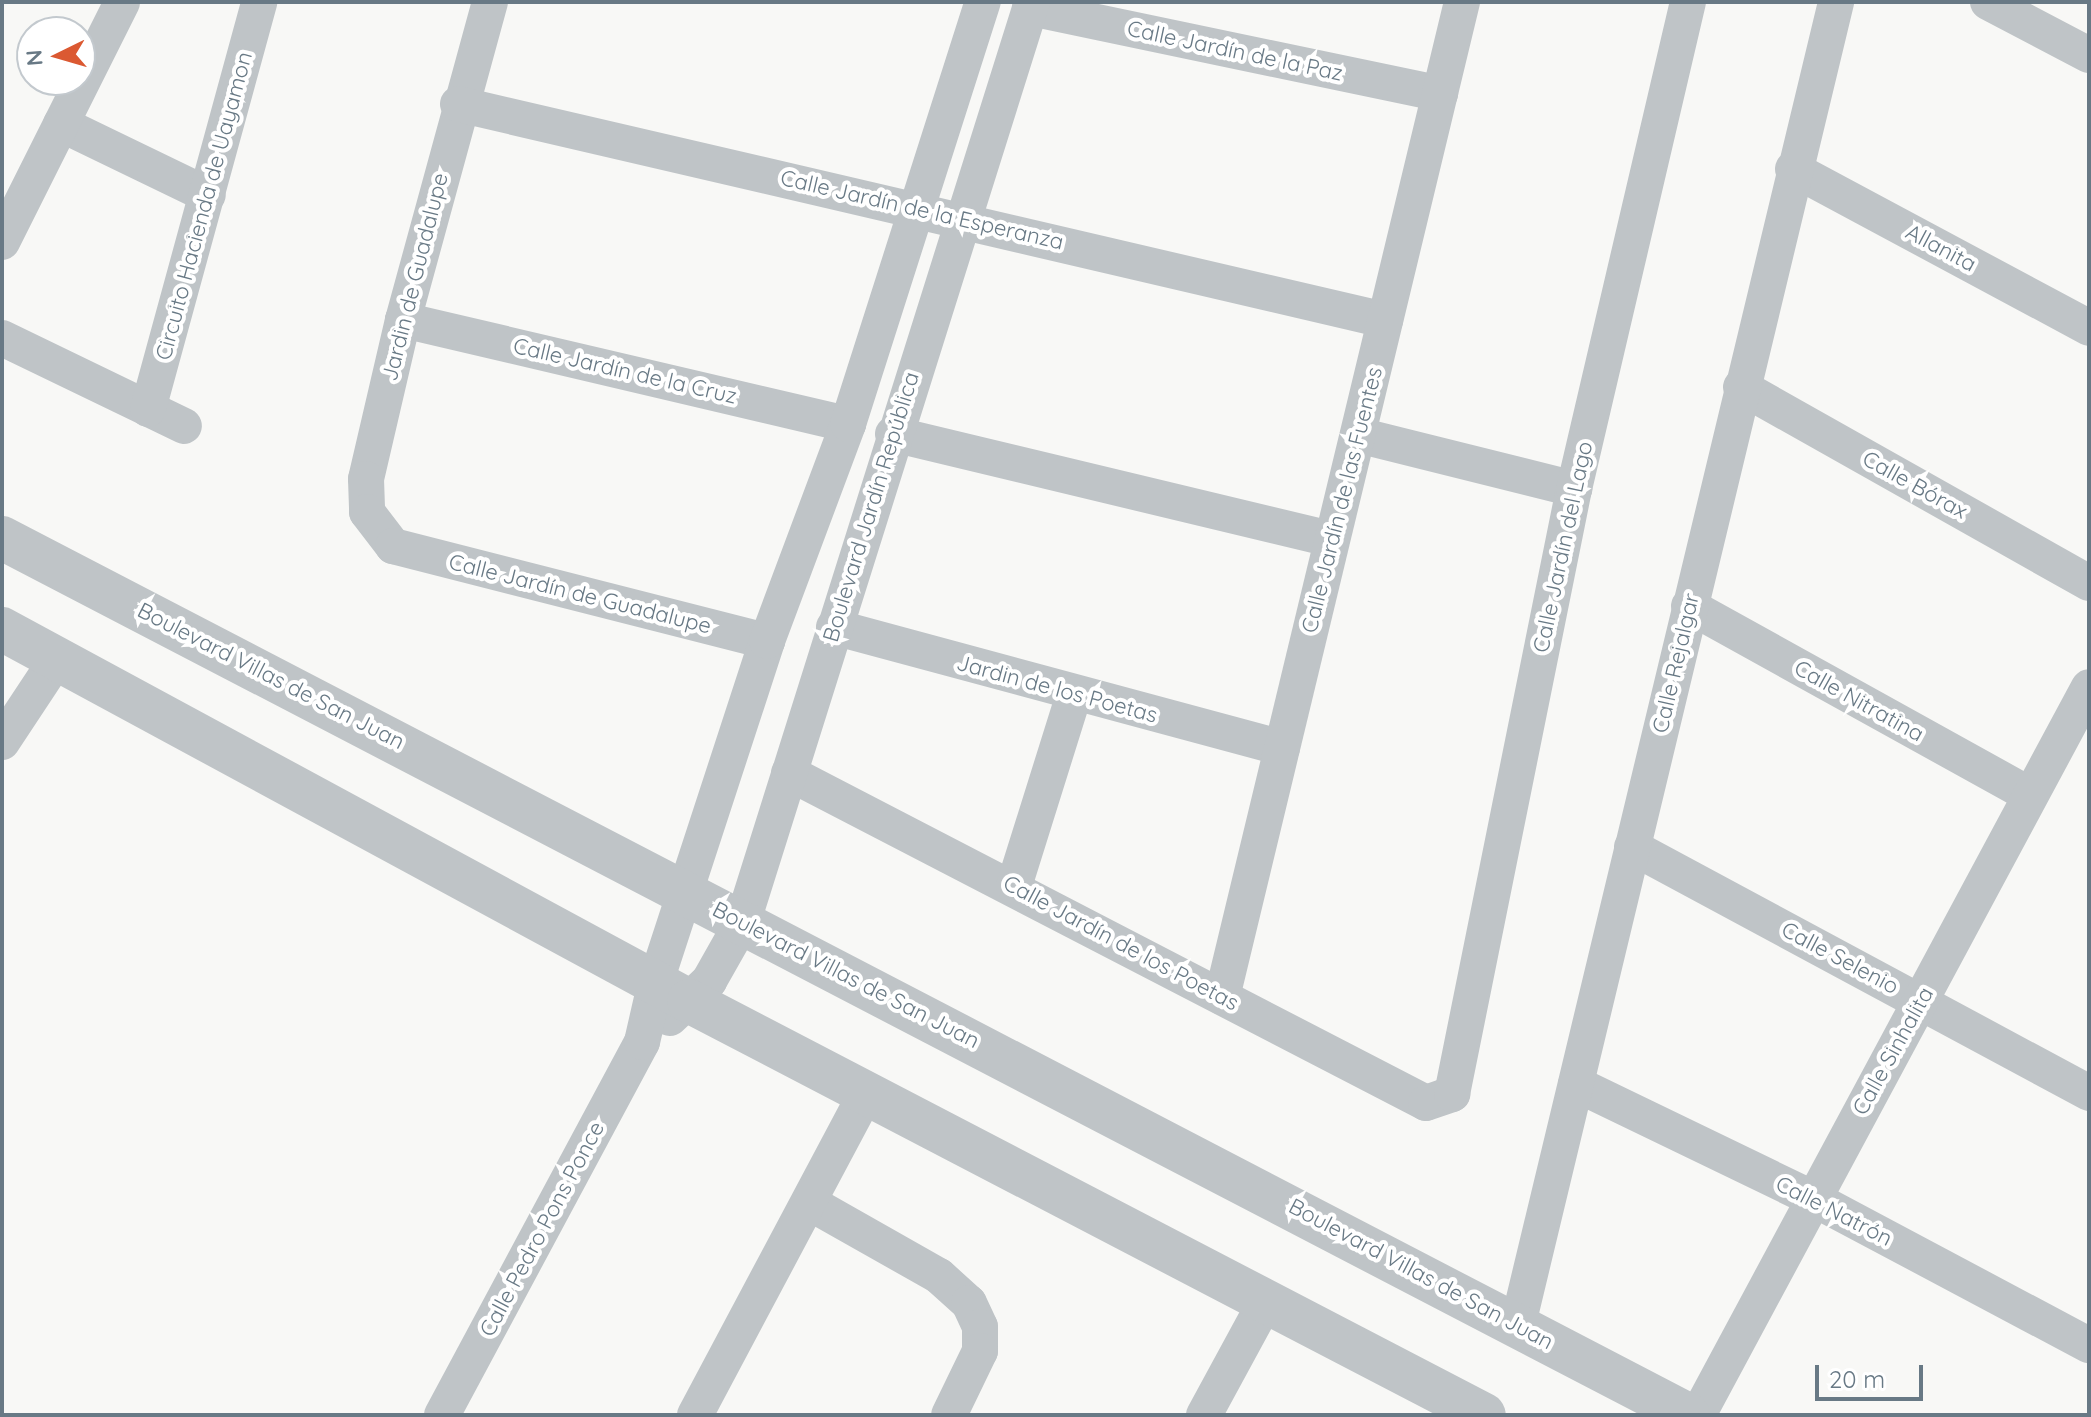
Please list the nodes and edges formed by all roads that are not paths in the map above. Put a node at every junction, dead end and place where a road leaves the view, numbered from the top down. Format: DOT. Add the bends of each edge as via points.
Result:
graph roads {
  1 [pos="122,2"];
  2 [pos="259,2"];
  3 [pos="490,2"];
  4 [pos="981,2"];
  5 [pos="1462,2"];
  6 [pos="1688,2"];
  7 [pos="1836,2"];
  8 [pos="1988,2"];
  9 [pos="1031,5"];
  10 [pos="2089,55"];
  11 [pos="1440,94"];
  12 [pos="458,104"];
  13 [pos="61,124"];
  14 [pos="1793,169"];
  15 [pos="208,195"];
  16 [pos="918,208"];
  17 [pos="962,218"];
  18 [pos="2,242"];
  19 [pos="403,320"];
  20 [pos="1385,320"];
  21 [pos="2089,328"];
  22 [pos="2,338"];
  23 [pos="1741,387"];
  24 [pos="148,409"];
  25 [pos="848,424"];
  26 [pos="184,426"];
  27 [pos="893,434"];
  28 [pos="1358,435"];
  29 [pos="1574,489"];
  30 [pos="2,538"];
  31 [pos="1332,539"];
  32 [pos="393,546"];
  33 [pos="2089,583"];
  34 [pos="1689,606"];
  35 [pos="834,627"];
  36 [pos="2,629"];
  37 [pos="767,641"];
  38 [pos="57,659"];
  39 [pos="2089,687"];
  40 [pos="1074,695"];
  41 [pos="2,742"];
  42 [pos="1282,748"];
  43 [pos="789,773"];
  44 [pos="2030,795"];
  45 [pos="1632,847"];
  46 [pos="1014,886"];
  47 [pos="689,893"];
  48 [pos="743,921"];
  49 [pos="672,991"];
  50 [pos="1222,997"];
  51 [pos="1921,1001"];
  52 [pos="1576,1084"];
  53 [pos="867,1091"];
  54 [pos="2089,1093"];
  55 [pos="1452,1094"];
  56 [pos="1812,1198"];
  57 [pos="810,1203"];
  58 [pos="1266,1301"];
  59 [pos="1518,1324"];
  60 [pos="2089,1345"];
  61 [pos="1208,1413"];
  62 [pos="442,1415"];
  63 [pos="695,1415"];
  64 [pos="949,1415"];
  65 [pos="1484,1415"];
  66 [pos="1688,1415"];
  67 [pos="1698,1415"];
  1 -- 13 [label="street"];
  2 -- 15 [label="street, Circuito Hacienda de Uayamon"];
  3 -- 12 [label="street, Jardin de Guadalupe"];
  4 -- 16 [label="street, Boulevard Jardín República"];
  5 -- 11 [label="street, Calle Jardín de las Fuentes"];
  6 -- 29 [label="street, Calle Jardín del Lago"];
  7 -- 14 [label="street, Calle Rejalgar"];
  8 -- 10 [label="street"];
  9 -- 11 [label="street, Calle Jardín de la Paz"];
  9 -- 17 [label="street, Boulevard Jardín República"];
  11 -- 20 [label="street, Calle Jardín de las Fuentes"];
  12 -- 16 [label="street, Calle Jardín de la Esperanza"];
  12 -- 19 [label="street, Jardin de Guadalupe"];
  13 -- 15 [label="street"];
  13 -- 18 [label="street"];
  14 -- 21 [label="street, Allanita"];
  14 -- 23 [label="street, Calle Rejalgar"];
  15 -- 24 [label="street, Circuito Hacienda de Uayamon"];
  16 -- 17 [label="street, Calle Jardín de la Esperanza"];
  16 -- 25 [label="street, Boulevard Jardín República"];
  17 -- 20 [label="street, Calle Jardín de la Esperanza"];
  17 -- 27 [label="street, Boulevard Jardín República"];
  19 -- 25 [label="street, Calle Jardín de la Cruz"];
  19 -- 32 [label="street, Jardin de Guadalupe" via="366,479 367,512"];
  20 -- 28 [label="street, Calle Jardín de las Fuentes"];
  22 -- 24 [label="street"];
  23 -- 33 [label="street, Calle Bórax"];
  23 -- 34 [label="street, Calle Rejalgar"];
  24 -- 26 [label="street"];
  25 -- 37 [label="street, Boulevard Jardín República"];
  27 -- 31 [label="street"];
  27 -- 35 [label="street, Boulevard Jardín República"];
  28 -- 29 [label="street"];
  28 -- 31 [label="street, Calle Jardín de las Fuentes"];
  29 -- 55 [label="street, Calle Jardín del Lago"];
  30 -- 47 [label="street, Boulevard Villas de San Juan"];
  31 -- 42 [label="street, Calle Jardín de las Fuentes"];
  32 -- 37 [label="street, Calle Jardín de Guadalupe"];
  34 -- 44 [label="street, Calle Nitratina"];
  34 -- 45 [label="street, Calle Rejalgar"];
  35 -- 40 [label="street, Jardin de los Poetas"];
  35 -- 43 [label="street, Boulevard Jardín República"];
  36 -- 38 [label="street"];
  37 -- 47 [label="street, Boulevard Jardín República"];
  38 -- 41 [label="street"];
  38 -- 49 [label="street"];
  39 -- 44 [label="street, Calle Sinhalita"];
  40 -- 42 [label="street, Jardin de los Poetas"];
  40 -- 46 [label="street"];
  42 -- 50 [label="street, Calle Jardín de las Fuentes"];
  43 -- 46 [label="street, Calle Jardín de los Poetas"];
  43 -- 48 [label="street, Boulevard Jardín República"];
  44 -- 51 [label="street, Calle Sinhalita"];
  45 -- 51 [label="street, Calle Selenio"];
  45 -- 52 [label="street, Calle Rejalgar"];
  46 -- 50 [label="street, Calle Jardín de los Poetas"];
  47 -- 48 [label="street, Boulevard Villas de San Juan"];
  47 -- 49 [label="street, Boulevard Jardín República"];
  48 -- 49 [label="street, Boulevard Jardín República" via="727,956"];
  48 -- 59 [label="street, Boulevard Villas de San Juan"];
  49 -- 53 [label="street"];
  49 -- 62 [label="street, Calle Pedro Pons Ponce"];
  50 -- 55 [label="street, Calle Jardín de los Poetas" via="1426,1103"];
  51 -- 54 [label="street, Calle Selenio"];
  51 -- 56 [label="street, Calle Sinhalita"];
  52 -- 56 [label="street, Calle Natrón"];
  52 -- 59 [label="street, Calle Rejalgar"];
  53 -- 57 [label="street"];
  53 -- 58 [label="street"];
  56 -- 60 [label="street, Calle Natrón"];
  56 -- 67 [label="street, Calle Sinhalita"];
  57 -- 63 [label="street"];
  57 -- 64 [label="street" via="939,1276 969,1303 980,1327 980,1351"];
  58 -- 61 [label="street"];
  58 -- 65 [label="street"];
  59 -- 66 [label="street, Boulevard Villas de San Juan"];
}
